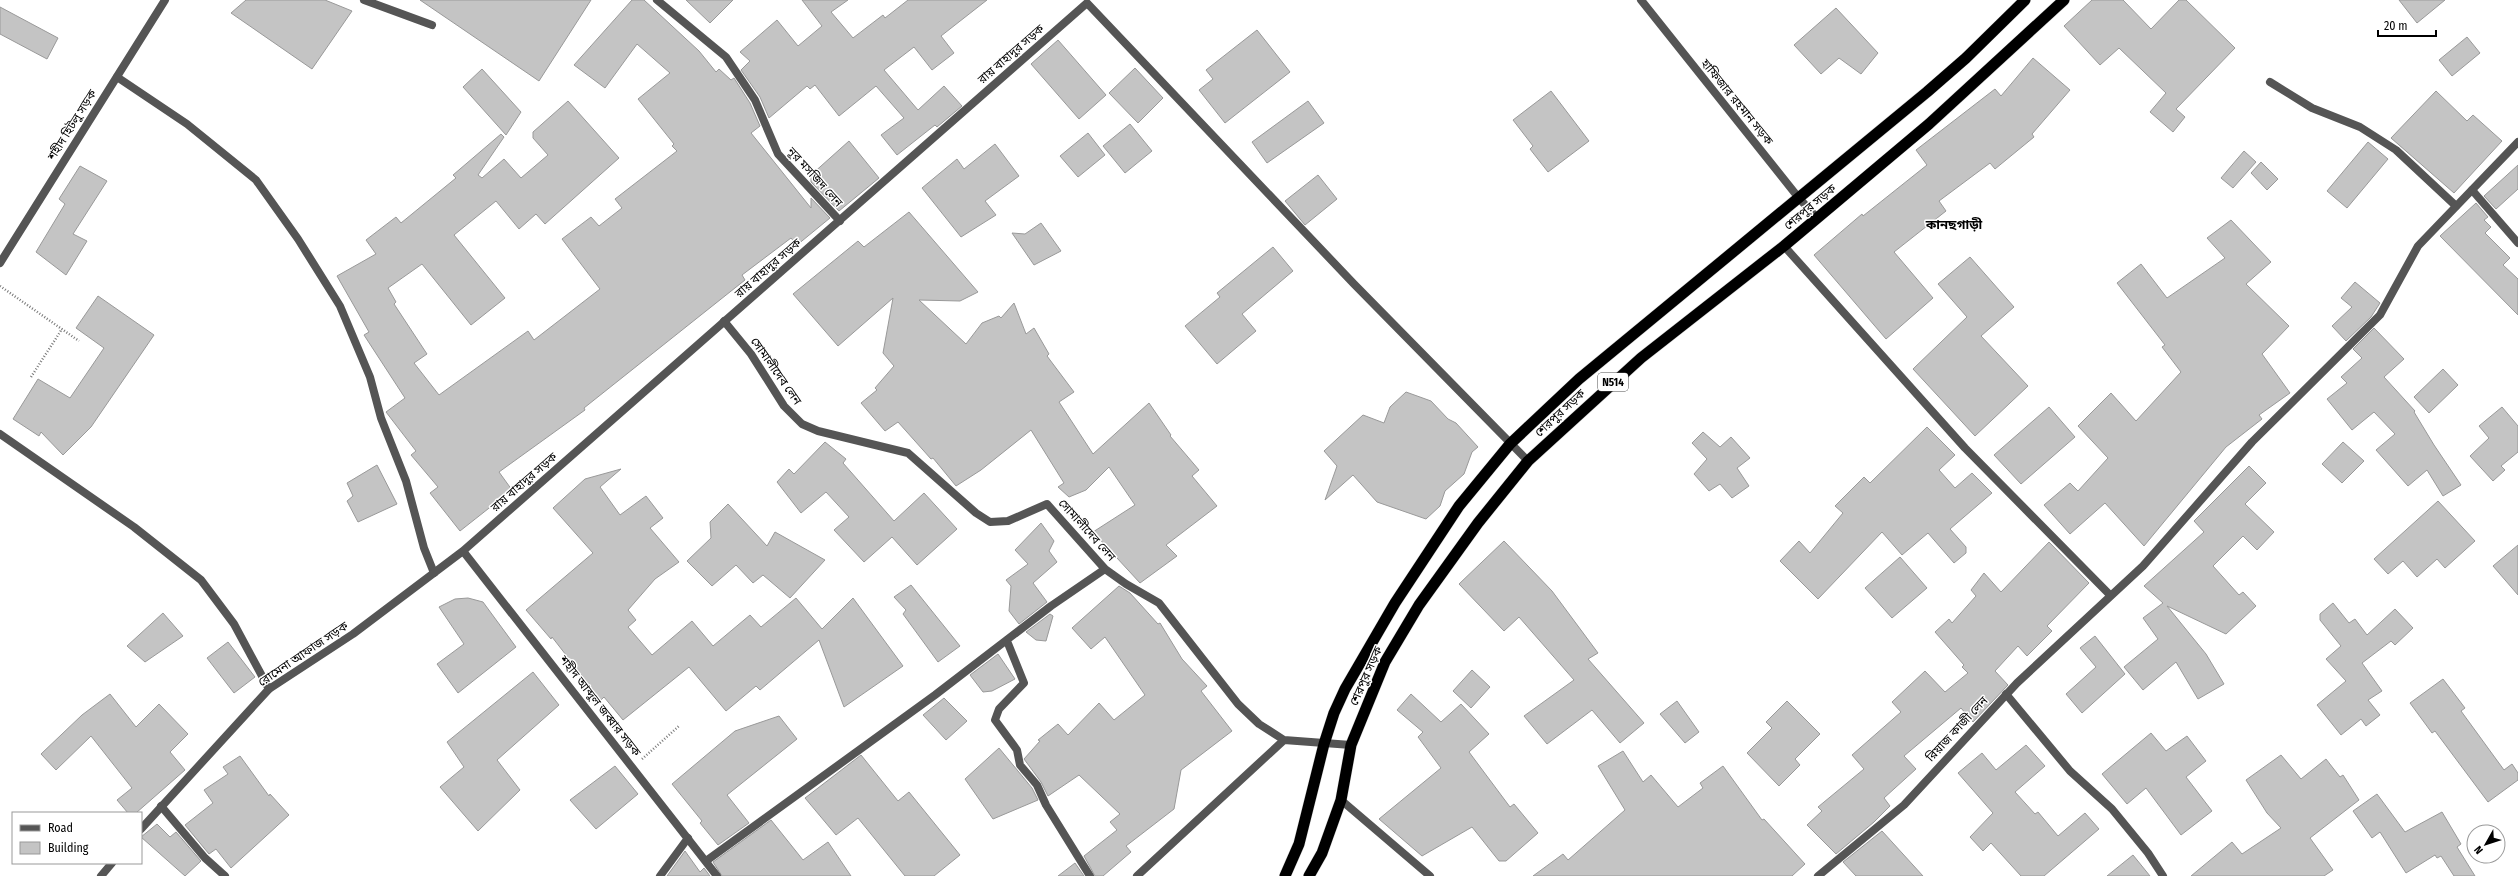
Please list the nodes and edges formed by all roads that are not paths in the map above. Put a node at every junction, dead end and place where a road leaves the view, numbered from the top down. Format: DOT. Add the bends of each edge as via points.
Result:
graph roads {
  1 [pos="165,0"];
  2 [pos="364,0"];
  3 [pos="657,0"];
  4 [pos="1640,0"];
  5 [pos="2025,0"];
  6 [pos="2064,0"];
  7 [pos="1089,1"];
  8 [pos="432,25"];
  9 [pos="117,77"];
  10 [pos="2270,82"];
  11 [pos="2518,142"];
  12 [pos="2472,190"];
  13 [pos="1798,197"];
  14 [pos="2456,206"];
  15 [pos="1817,218"];
  16 [pos="840,221"];
  17 [pos="2518,243"];
  18 [pos="1784,246"];
  19 [pos="0,263"];
  20 [pos="724,321"];
  21 [pos="0,434"];
  22 [pos="1510,444"];
  23 [pos="1528,461"];
  24 [pos="463,551"];
  25 [pos="1105,569"];
  26 [pos="434,573"];
  27 [pos="2110,595"];
  28 [pos="1007,641"];
  29 [pos="269,689"];
  30 [pos="2006,694"];
  31 [pos="1284,740"];
  32 [pos="1324,744"];
  33 [pos="1351,745"];
  34 [pos="1340,800"];
  35 [pos="161,806"];
  36 [pos="142,828"];
  37 [pos="688,838"];
  38 [pos="706,861"];
  39 [pos="111,864"];
  40 [pos="101,876"];
  41 [pos="225,876"];
  42 [pos="660,876"];
  43 [pos="717,876"];
  44 [pos="1090,876"];
  45 [pos="1137,876"];
  46 [pos="1285,876"];
  47 [pos="1309,876"];
  48 [pos="1430,876"];
  49 [pos="1818,876"];
  50 [pos="2163,876"];
  1 -- 9 [label="street, শহীদ হিটলু সড়ক"];
  2 -- 8 [label="street"];
  3 -- 16 [label="street, নূর মসজিদ লেন" via="726,57 755,100 778,154"];
  4 -- 13 [label="street, হাফিজার রহমান সড়ক"];
  5 -- 13 [label="highway, শেরপুর সড়ক / N514" via="1927,92"];
  6 -- 15 [label="highway, শেরপুর সড়ক / N514" via="1929,124"];
  7 -- 16 [label="street, রায় বাহাদুর সড়ক"];
  7 -- 22 [label="street" via="1354,284"];
  9 -- 19 [label="street, শহীদ হিটলু সড়ক"];
  9 -- 26 [label="street" via="187,124 256,180 298,239 340,306 370,377"];
  10 -- 14 [label="street" via="2312,108 2360,127 2396,150"];
  11 -- 12 [label="street, রিয়াজ কাজী লেন"];
  12 -- 14 [label="street, রিয়াজ কাজী লেন"];
  12 -- 17 [label="street"];
  13 -- 15 [label="street, হাফিজার রহমান সড়ক"];
  13 -- 22 [label="highway, শেরপুর সড়ক / N514" via="1579,379"];
  14 -- 27 [label="street, রিয়াজ কাজী লেন" via="2418,246 2380,315 2252,442 2143,566"];
  15 -- 18 [label="highway, শেরপুর সড়ক / N514"];
  16 -- 20 [label="street, রায় বাহাদুর সড়ক"];
  18 -- 23 [label="highway, শেরপুর সড়ক / N514" via="1641,358"];
  18 -- 27 [label="street" via="1965,448"];
  20 -- 24 [label="street, রায় বাহাদুর সড়ক"];
  20 -- 25 [label="street, সোমালীদেব লেন" via="751,354 784,406 802,424 818,431 908,453 976,513 990,522 1008,521 1047,504"];
  21 -- 29 [label="street" via="134,527 201,580 234,624"];
  22 -- 23 [label="street"];
  22 -- 32 [label="highway, শেরপুর সড়ক / N514" via="1459,506 1395,603 1345,689 1334,712"];
  23 -- 33 [label="highway, শেরপুর সড়ক / N514" via="1478,523 1419,605 1385,662"];
  24 -- 26 [label="street, রোমেনা আফাজ সড়ক"];
  24 -- 37 [label="street, শহীদ আব্দুল জব্বার সড়ক"];
  25 -- 28 [label="street" via="1051,606"];
  25 -- 31 [label="street, সোমালীদেব লেন" via="1159,603 1238,704 1259,724"];
  26 -- 29 [label="street, রোমেনা আফাজ সড়ক" via="353,634"];
  27 -- 30 [label="street, রিয়াজ কাজী লেন"];
  28 -- 38 [label="street"];
  28 -- 44 [label="street" via="1024,683 999,709 995,720 1018,750 1020,765 1037,785 1046,805"];
  29 -- 35 [label="street, রোমেনা আফাজ সড়ক"];
  30 -- 49 [label="street, রিয়াজ কাজী লেন" via="1904,805"];
  30 -- 50 [label="street" via="2070,771 2112,809"];
  31 -- 32 [label="street, সোমালীদেব লেন"];
  31 -- 45 [label="street"];
  32 -- 33 [label="street, সোমালীদেব লেন"];
  32 -- 46 [label="highway, শেরপুর সড়ক / N514" via="1307,820"];
  33 -- 34 [label="highway, শেরপুর সড়ক / N514"];
  34 -- 47 [label="highway, শেরপুর সড়ক / N514" via="1322,853"];
  34 -- 48 [label="street"];
  35 -- 36 [label="street, রোমেনা আফাজ সড়ক"];
  35 -- 41 [label="street" via="204,858"];
  37 -- 38 [label="street, শহীদ আব্দুল জব্বার সড়ক"];
  37 -- 42 [label="street"];
  38 -- 43 [label="street, শহীদ আব্দুল জব্বার সড়ক"];
  39 -- 40 [label="street"];
}
